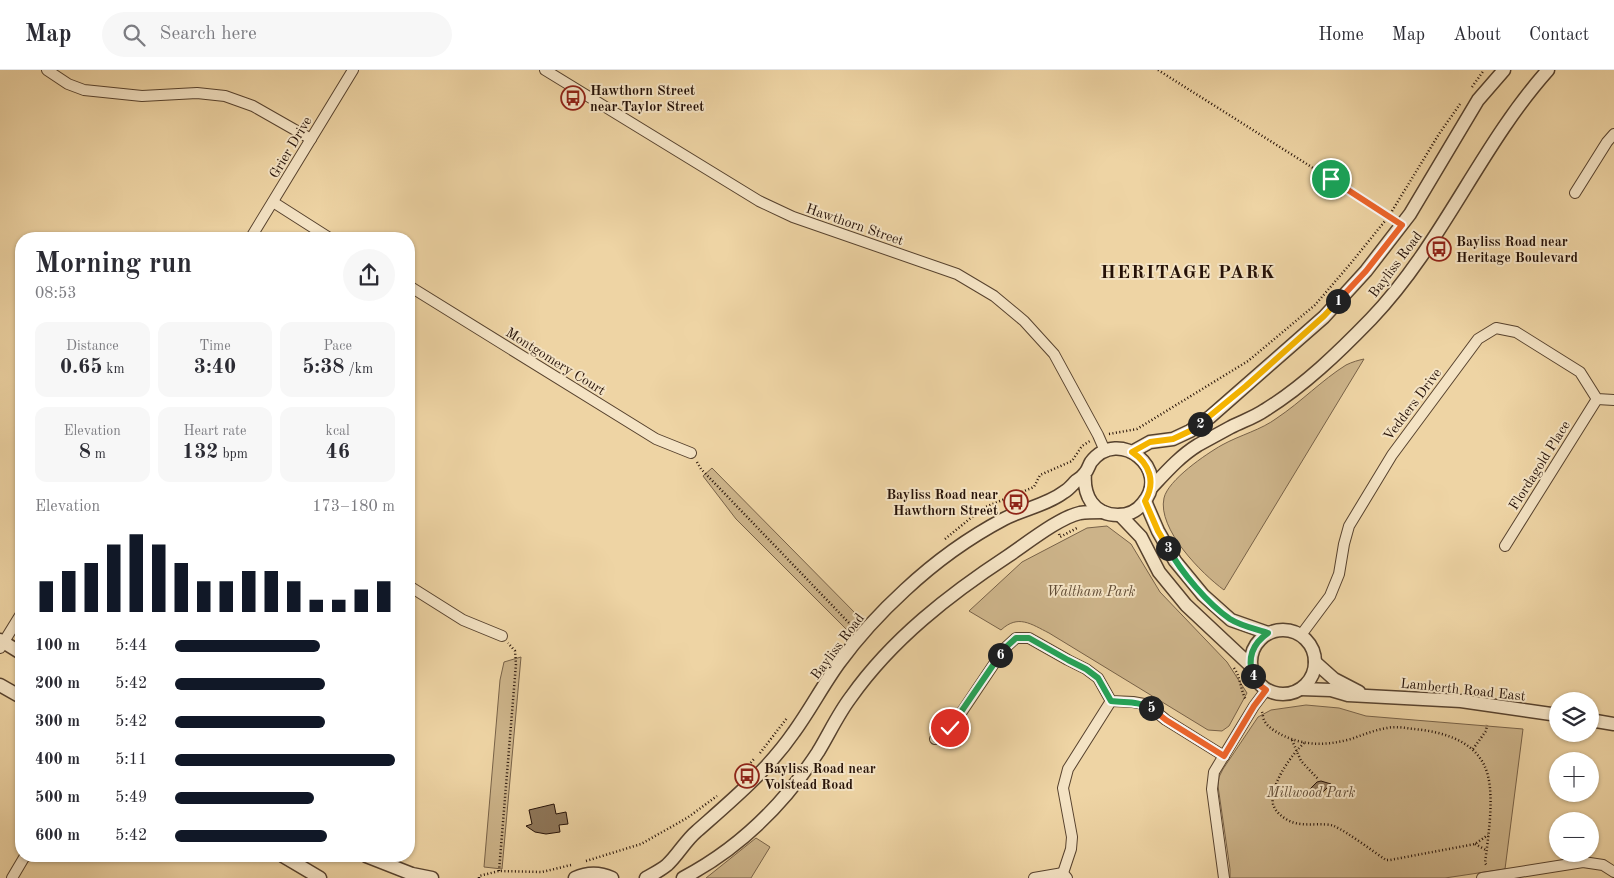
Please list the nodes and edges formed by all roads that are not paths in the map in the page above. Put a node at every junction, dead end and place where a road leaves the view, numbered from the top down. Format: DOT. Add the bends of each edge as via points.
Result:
graph roads {
  1 [pos="47,70"];
  2 [pos="353,70"];
  3 [pos="545,70"];
  4 [pos="1504,70"];
  5 [pos="1548,70"];
  6 [pos="1614,134"];
  7 [pos="311,139"];
  8 [pos="1575,193"];
  9 [pos="272,202"];
  10 [pos="254,232"];
  11 [pos="320,232"];
  12 [pos="415,290"];
  13 [pos="1597,399"];
  14 [pos="1614,400"];
  15 [pos="1104,451"];
  16 [pos="1132,452"];
  17 [pos="691,453"];
  18 [pos="1086,473"];
  19 [pos="1151,488"];
  20 [pos="1145,501"];
  21 [pos="1103,512"];
  22 [pos="1120,515"];
  23 [pos="1505,546"];
  24 [pos="415,590"];
  25 [pos="15,623"];
  26 [pos="1268,633"];
  27 [pos="1301,635"];
  28 [pos="502,636"];
  29 [pos="1,644"];
  30 [pos="15,650"];
  31 [pos="1315,662"];
  32 [pos="1250,665"];
  33 [pos="0,685"];
  34 [pos="1301,689"];
  35 [pos="1266,690"];
  36 [pos="15,694"];
  37 [pos="1366,696"];
  38 [pos="1111,701"];
  39 [pos="1549,714"];
  40 [pos="1599,722"];
  41 [pos="1614,726"];
  42 [pos="935,738"];
  43 [pos="1224,756"];
  44 [pos="21,862"];
  45 [pos="293,862"];
  46 [pos="381,862"];
  47 [pos="1614,872"];
  48 [pos="1065,875"];
  49 [pos="12,878"];
  50 [pos="320,878"];
  51 [pos="432,878"];
  52 [pos="575,878"];
  53 [pos="612,878"];
  54 [pos="646,878"];
  55 [pos="683,878"];
  56 [pos="1034,878"];
  57 [pos="1224,878"];
  58 [pos="1482,878"];
  1 -- 7 [label="street" via="84,90 142,96 197,93 225,96 253,106"];
  2 -- 7 [label="street, Grier Drive"];
  3 -- 15 [label="street, Hawthorn Street" via="759,201 793,218 957,274 994,296 1024,321 1054,354"];
  4 -- 16 [label="street, Bayliss Road" via="1478,100 1402,225 1366,271 1324,316 1210,417 1173,439 1150,442"];
  5 -- 19 [label="street, Bayliss Road" via="1499,133 1431,243 1373,317 1292,391 1265,411 1197,446 1176,461"];
  6 -- 8 [label="street"];
  7 -- 9 [label="street, Grier Drive"];
  9 -- 10 [label="street, Grier Drive"];
  9 -- 11 [label="street"];
  12 -- 17 [label="street, Montgomery Court" via="656,439"];
  13 -- 14 [label="street"];
  13 -- 23 [label="street, Flordagold Place"];
  13 -- 27 [label="street, Vedders Drive" via="1580,372 1516,332 1496,328 1478,339 1392,455 1354,518 1330,596"];
  15 -- 16 [label="street, Bayliss Road" via="1123,449"];
  15 -- 18 [label="street, Bayliss Road" via="1096,456"];
  16 -- 19 [label="street" via="1148,467"];
  18 -- 21 [label="street" via="1087,495"];
  18 -- 54 [label="street, Bayliss Road" via="1064,493 1005,518 926,570 885,608 839,664 794,733 766,767 682,845 666,866"];
  19 -- 20 [label="street, Bayliss Road"];
  20 -- 22 [label="street" via="1130,513"];
  20 -- 26 [label="street" via="1175,561 1204,595 1231,620"];
  21 -- 22 [label="street"];
  21 -- 55 [label="street" via="1079,514 1054,526 979,575 920,621 880,660 850,697 817,753 782,800 748,834"];
  22 -- 32 [label="street" via="1141,537 1159,572 1186,605"];
  24 -- 28 [label="street" via="463,620"];
  25 -- 29 [label="street"];
  26 -- 27 [label="street" via="1285,630"];
  26 -- 32 [label="street" via="1254,646"];
  27 -- 31 [label="street, Lamberth Road East" via="1309,642"];
  29 -- 30 [label="street"];
  31 -- 34 [label="street" via="1311,677"];
  31 -- 37 [label="street, Lamberth Road East" via="1334,680"];
  32 -- 35 [label="street" via="1258,684"];
  33 -- 36 [label="street"];
  34 -- 35 [label="street, Lamberth Road East" via="1284,694"];
  34 -- 37 [label="street, Lamberth Road East"];
  35 -- 43 [label="street"];
  37 -- 39 [label="street, Lamberth Road East" via="1462,701"];
  38 -- 42 [label="street" via="1098,678 1086,669 1029,638 1016,638 1004,649 950,728"];
  38 -- 43 [label="street" via="1144,704"];
  38 -- 48 [label="street" via="1068,769 1063,788 1072,836"];
  40 -- 41 [label="street"];
  43 -- 57 [label="street" via="1214,772 1212,789"];
  44 -- 49 [label="street"];
  45 -- 50 [label="street"];
  46 -- 51 [label="street"];
  47 -- 58 [label="street" via="1603,865 1583,862"];
  48 -- 56 [label="street"];
  52 -- 53 [label="street" via="588,873"];
}
